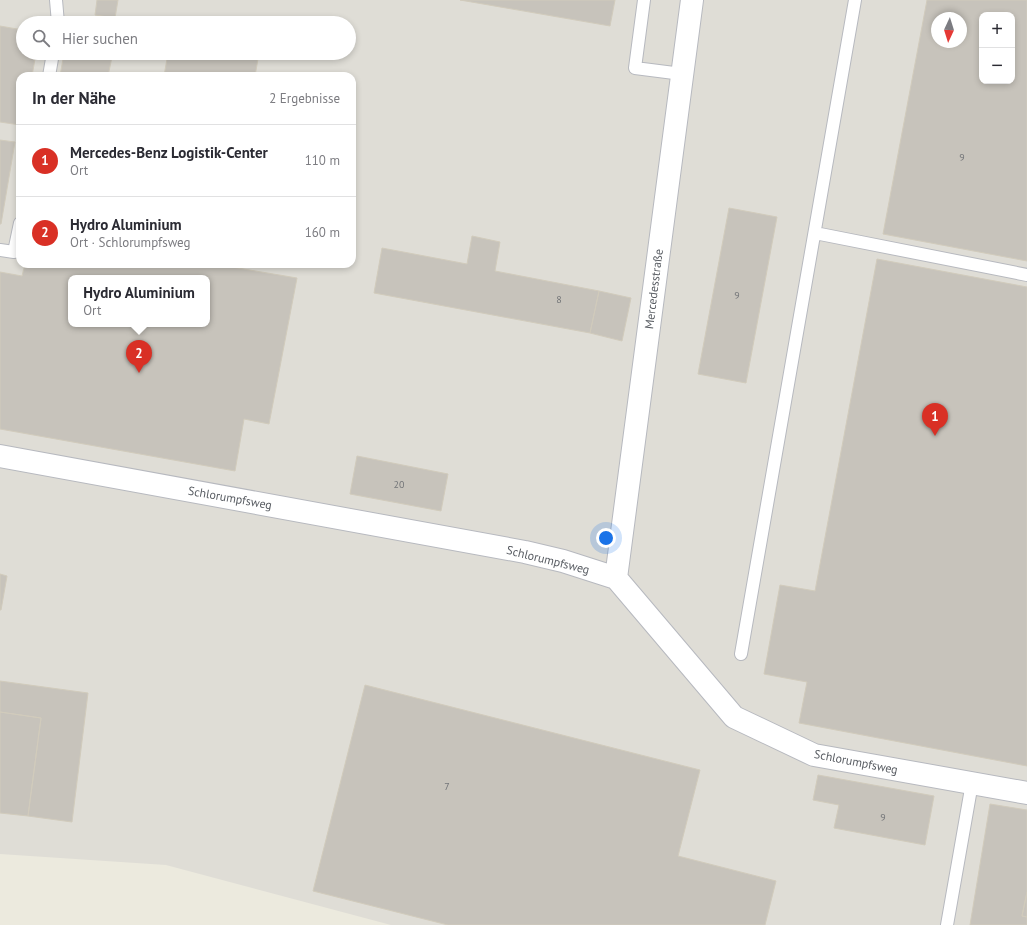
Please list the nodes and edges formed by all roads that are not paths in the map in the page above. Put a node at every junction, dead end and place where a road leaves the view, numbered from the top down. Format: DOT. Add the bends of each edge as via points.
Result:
graph roads {
  1 [pos="56,0"];
  2 [pos="644,0"];
  3 [pos="692,0"];
  4 [pos="856,0"];
  5 [pos="57,16"];
  6 [pos="51,60"];
  7 [pos="49,72"];
  8 [pos="682,74"];
  9 [pos="815,233"];
  10 [pos="16,242"];
  11 [pos="0,250"];
  12 [pos="1027,275"];
  13 [pos="0,456"];
  14 [pos="616,578"];
  15 [pos="741,654"];
  16 [pos="972,783"];
  17 [pos="1027,793"];
  18 [pos="946,925"];
  1 -- 5 [label="lane"];
  2 -- 8 [label="lane" via="635,68"];
  3 -- 8 [label="street, Mercedesstraße"];
  4 -- 9 [label="lane"];
  6 -- 7 [label="lane"];
  8 -- 14 [label="street, Mercedesstraße"];
  9 -- 12 [label="lane"];
  9 -- 15 [label="lane"];
  10 -- 11 [label="lane" via="14,252"];
  13 -- 14 [label="street, Schlorumpfsweg" via="525,552"];
  14 -- 16 [label="street, Schlorumpfsweg" via="734,717 814,755"];
  16 -- 17 [label="street, Schlorumpfsweg"];
  16 -- 18 [label="lane"];
}
